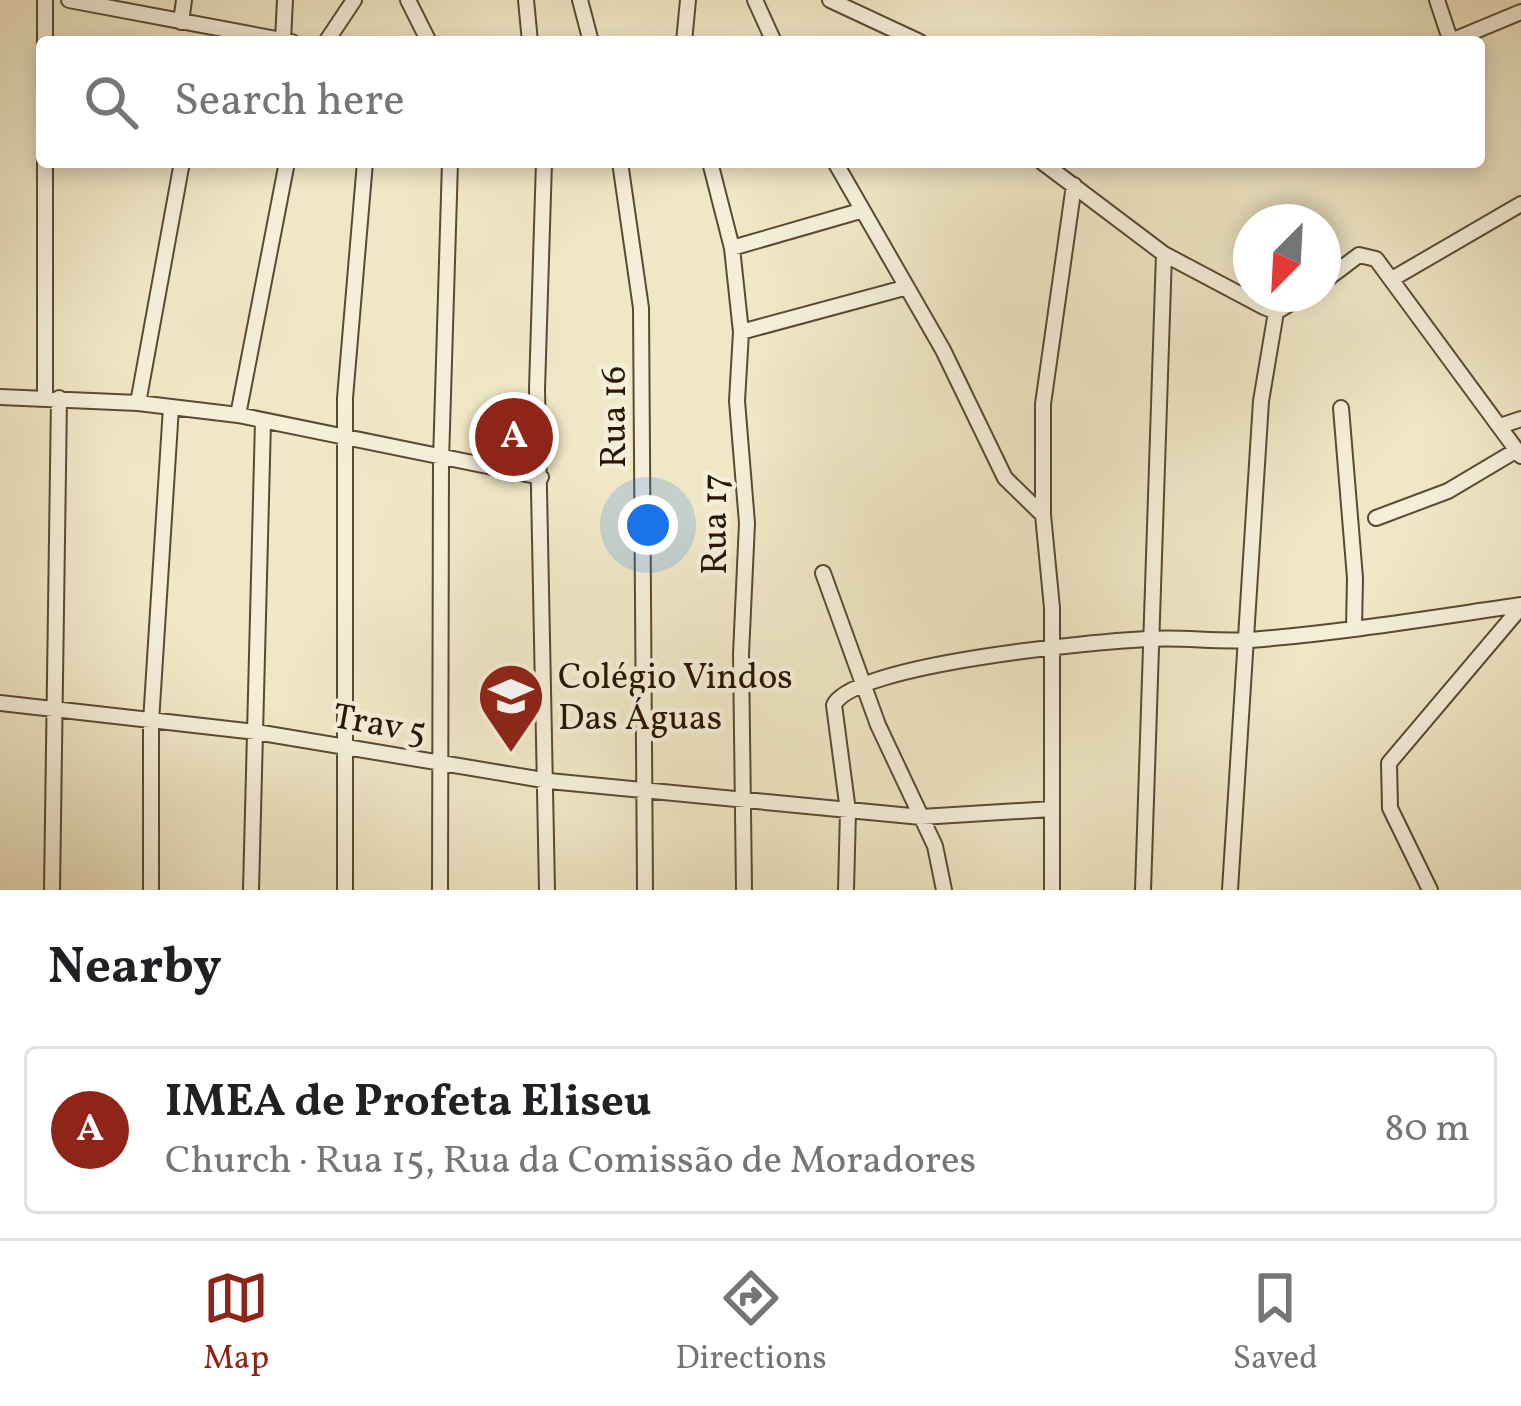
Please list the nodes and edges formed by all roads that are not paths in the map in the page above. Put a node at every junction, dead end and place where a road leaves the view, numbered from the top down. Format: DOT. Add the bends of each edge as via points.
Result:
graph roads {
  1 [pos="45,0"];
  2 [pos="184,0"];
  3 [pos="285,0"];
  4 [pos="354,0"];
  5 [pos="408,0"];
  6 [pos="526,0"];
  7 [pos="580,0"];
  8 [pos="688,0"];
  9 [pos="755,0"];
  10 [pos="830,0"];
  11 [pos="1438,0"];
  12 [pos="80,1"];
  13 [pos="1521,12"];
  14 [pos="182,22"];
  15 [pos="45,36"];
  16 [pos="217,36"];
  17 [pos="287,36"];
  18 [pos="330,36"];
  19 [pos="426,36"];
  20 [pos="529,36"];
  21 [pos="589,36"];
  22 [pos="685,36"];
  23 [pos="771,36"];
  24 [pos="907,36"];
  25 [pos="1449,36"];
  26 [pos="1465,36"];
  27 [pos="45,168"];
  28 [pos="181,168"];
  29 [pos="286,168"];
  30 [pos="364,168"];
  31 [pos="450,168"];
  32 [pos="544,168"];
  33 [pos="621,168"];
  34 [pos="712,168"];
  35 [pos="838,168"];
  36 [pos="1050,168"];
  37 [pos="1074,185"];
  38 [pos="1521,203"];
  39 [pos="860,211"];
  40 [pos="732,248"];
  41 [pos="1164,254"];
  42 [pos="1341,271"];
  43 [pos="1392,279"];
  44 [pos="904,288"];
  45 [pos="1233,290"];
  46 [pos="1276,312"];
  47 [pos="740,332"];
  48 [pos="0,397"];
  49 [pos="52,398"];
  50 [pos="138,403"];
  51 [pos="171,407"];
  52 [pos="1341,408"];
  53 [pos="238,415"];
  54 [pos="1521,418"];
  55 [pos="263,422"];
  56 [pos="1500,426"];
  57 [pos="346,441"];
  58 [pos="1519,453"];
  59 [pos="441,460"];
  60 [pos="541,477"];
  61 [pos="1042,515"];
  62 [pos="1376,518"];
  63 [pos="823,573"];
  64 [pos="1521,606"];
  65 [pos="1354,628"];
  66 [pos="1150,639"];
  67 [pos="1246,640"];
  68 [pos="1051,647"];
  69 [pos="862,683"];
  70 [pos="0,704"];
  71 [pos="56,712"];
  72 [pos="152,722"];
  73 [pos="256,732"];
  74 [pos="344,747"];
  75 [pos="441,764"];
  76 [pos="549,781"];
  77 [pos="644,790"];
  78 [pos="744,799"];
  79 [pos="1052,808"];
  80 [pos="848,811"];
  81 [pos="921,817"];
  82 [pos="52,890"];
  83 [pos="151,890"];
  84 [pos="251,890"];
  85 [pos="345,890"];
  86 [pos="440,890"];
  87 [pos="547,890"];
  88 [pos="645,890"];
  89 [pos="744,890"];
  90 [pos="846,890"];
  91 [pos="944,890"];
  92 [pos="1052,890"];
  93 [pos="1143,890"];
  94 [pos="1230,890"];
  95 [pos="1430,890"];
  1 -- 15 [label="street"];
  2 -- 14 [label="street"];
  3 -- 17 [label="street"];
  4 -- 18 [label="street"];
  5 -- 19 [label="street"];
  6 -- 20 [label="street"];
  7 -- 21 [label="street"];
  8 -- 22 [label="street"];
  9 -- 23 [label="street"];
  10 -- 24 [label="street"];
  11 -- 25 [label="street"];
  12 -- 14 [label="street"];
  13 -- 26 [label="street"];
  14 -- 16 [label="street"];
  27 -- 49 [label="street"];
  28 -- 50 [label="street"];
  29 -- 53 [label="street"];
  30 -- 57 [label="street"];
  31 -- 59 [label="street"];
  32 -- 60 [label="street"];
  33 -- 77 [label="street, Rua 16" via="641,308"];
  34 -- 40 [label="street, Rua 17"];
  35 -- 39 [label="street"];
  36 -- 37 [label="street"];
  37 -- 41 [label="street"];
  37 -- 61 [label="street" via="1043,404"];
  38 -- 43 [label="street"];
  39 -- 40 [label="street"];
  39 -- 44 [label="street"];
  40 -- 47 [label="street, Rua 17"];
  41 -- 45 [label="street"];
  41 -- 66 [label="street"];
  42 -- 43 [label="street" via="1369,254"];
  43 -- 56 [label="street"];
  44 -- 47 [label="street"];
  44 -- 61 [label="street" via="944,350 1005,478"];
  46 -- 67 [label="street" via="1261,401"];
  47 -- 78 [label="street, Rua 17"];
  48 -- 49 [label="street"];
  49 -- 50 [label="street"];
  49 -- 71 [label="street"];
  50 -- 51 [label="street"];
  51 -- 53 [label="street"];
  51 -- 72 [label="street"];
  52 -- 65 [label="street"];
  53 -- 55 [label="street"];
  54 -- 56 [label="street"];
  55 -- 57 [label="street"];
  55 -- 73 [label="street"];
  56 -- 58 [label="street"];
  57 -- 59 [label="street"];
  57 -- 74 [label="street"];
  58 -- 62 [label="street"];
  59 -- 60 [label="street"];
  59 -- 75 [label="street"];
  60 -- 76 [label="street"];
  61 -- 68 [label="street"];
  63 -- 69 [label="street"];
  64 -- 65 [label="street"];
  64 -- 95 [label="street" via="1389,763 1390,808"];
  65 -- 67 [label="street"];
  66 -- 67 [label="street"];
  66 -- 68 [label="street"];
  66 -- 93 [label="street"];
  67 -- 94 [label="street"];
  68 -- 69 [label="street"];
  68 -- 79 [label="street"];
  69 -- 80 [label="street" via="834,705"];
  69 -- 81 [label="street"];
  70 -- 71 [label="street, Trav 5"];
  71 -- 72 [label="street, Trav 5"];
  71 -- 82 [label="street"];
  72 -- 73 [label="street, Trav 5"];
  72 -- 83 [label="street"];
  73 -- 74 [label="street, Trav 5"];
  73 -- 84 [label="street"];
  74 -- 75 [label="street, Trav 5"];
  74 -- 85 [label="street"];
  75 -- 76 [label="street, Trav 5"];
  75 -- 86 [label="street"];
  76 -- 77 [label="street, Trav 5"];
  76 -- 87 [label="street"];
  77 -- 78 [label="street, Trav 5"];
  77 -- 88 [label="street, Rua 16"];
  78 -- 80 [label="street, Trav 5"];
  78 -- 89 [label="street, Rua 17"];
  79 -- 81 [label="street, Trav 5"];
  79 -- 92 [label="street"];
  80 -- 81 [label="street, Trav 5"];
  80 -- 90 [label="street"];
  81 -- 91 [label="street"];
}
